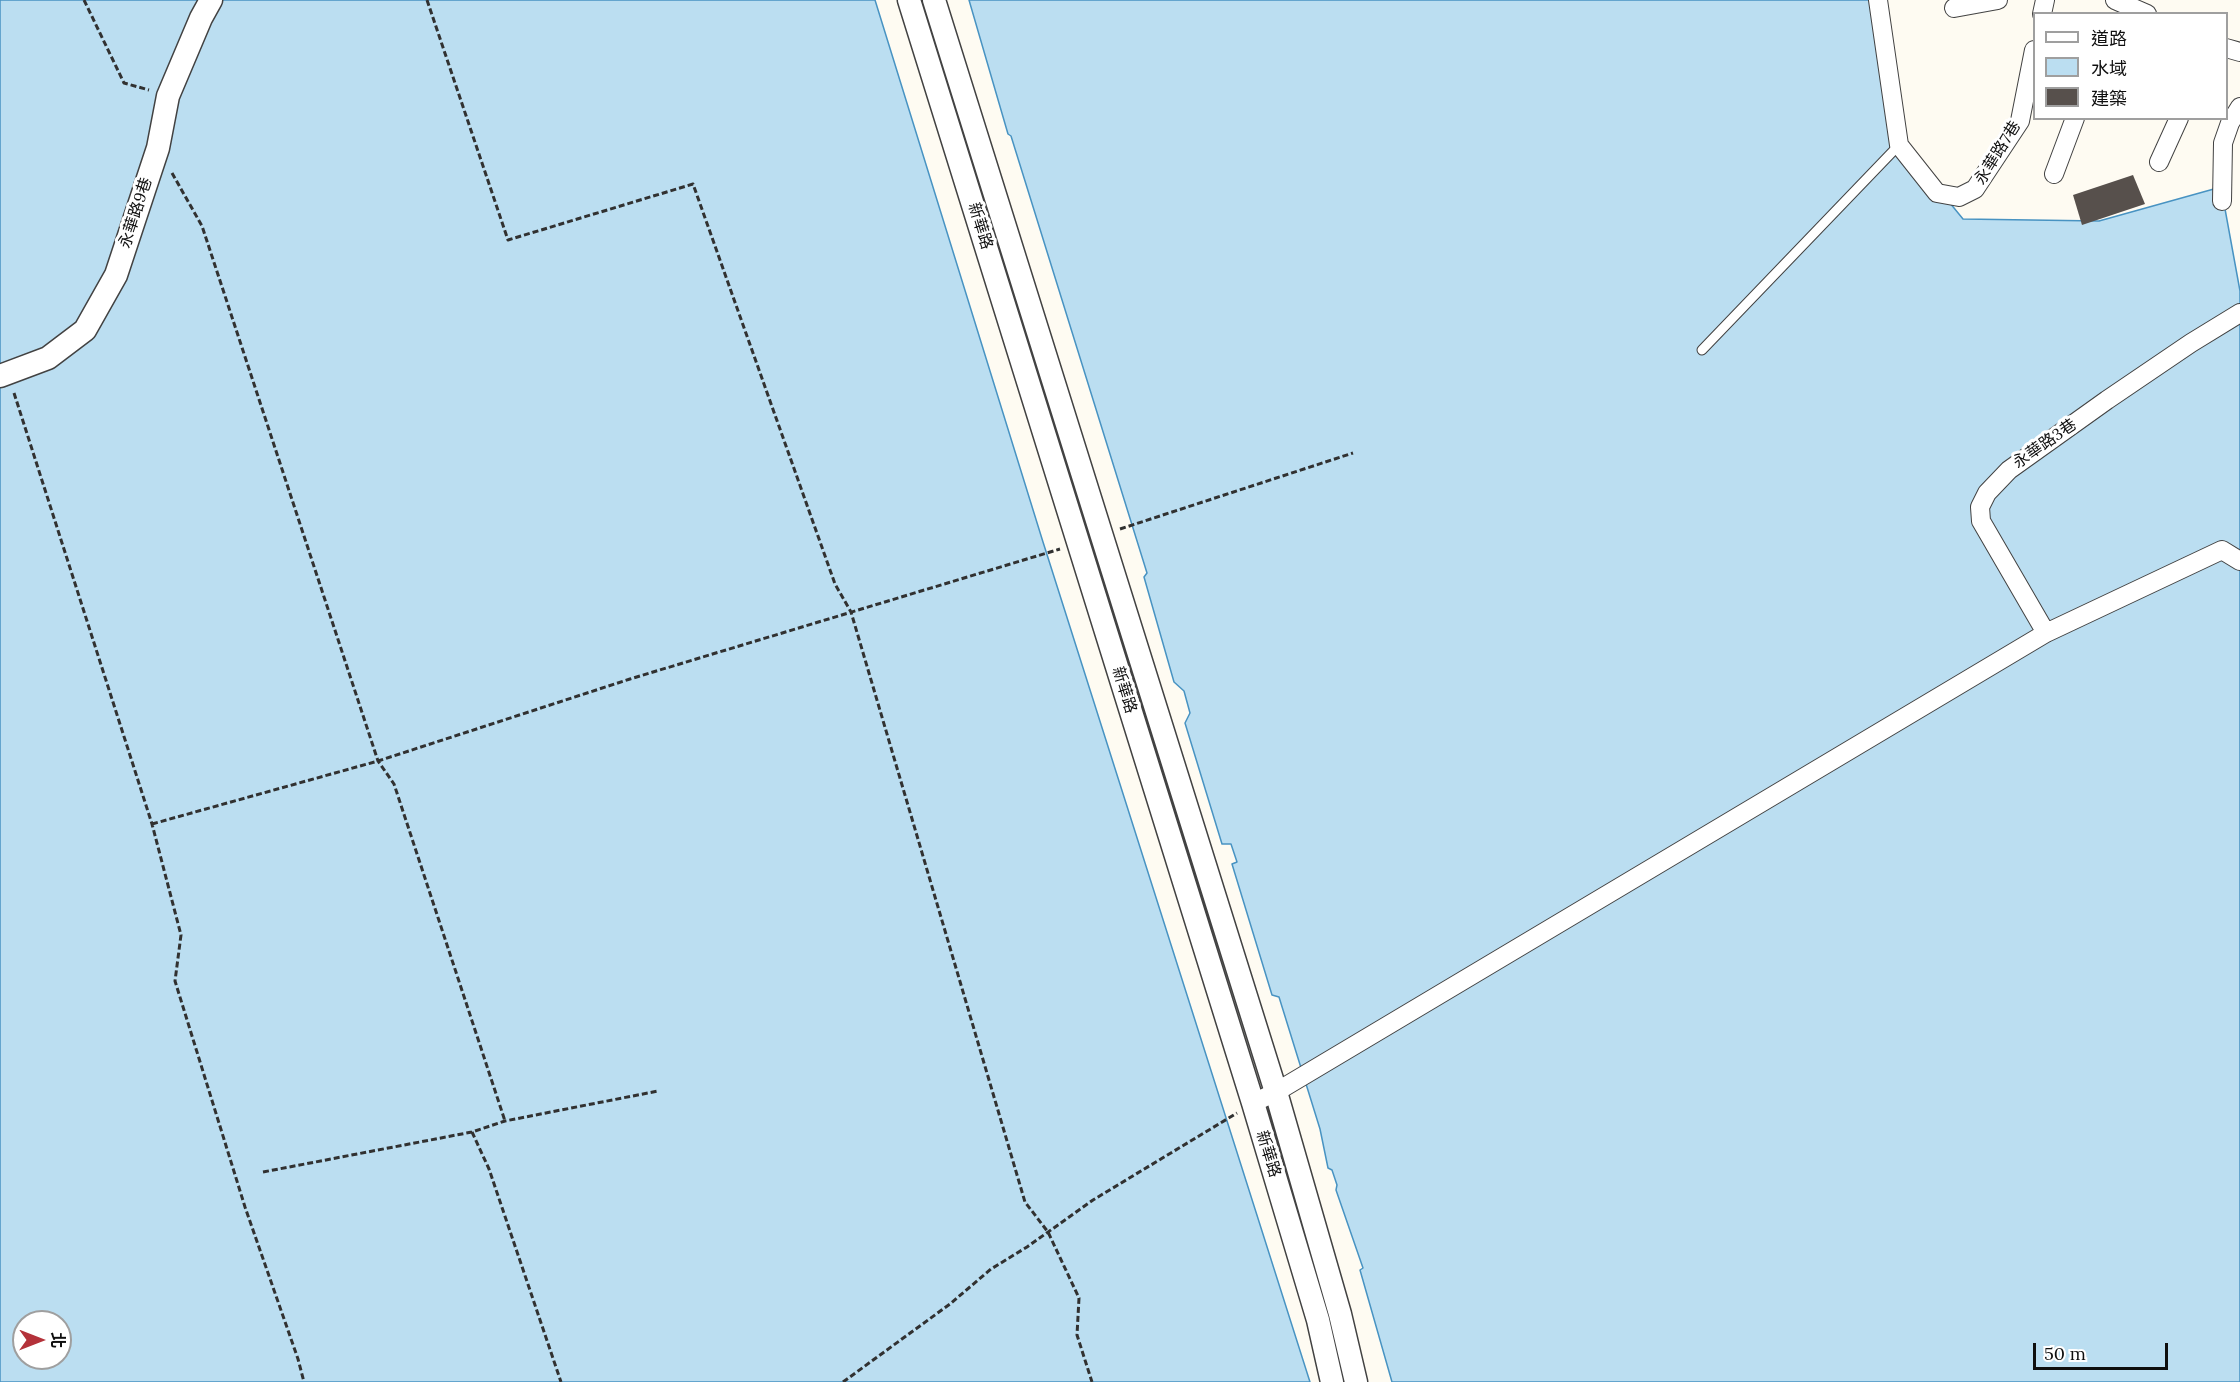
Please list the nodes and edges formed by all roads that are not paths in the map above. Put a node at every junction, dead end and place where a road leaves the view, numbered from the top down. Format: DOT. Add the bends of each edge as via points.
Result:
graph roads {
  1 [pos="211,0"];
  2 [pos="909,0"];
  3 [pos="934,0"];
  4 [pos="1878,0"];
  5 [pos="1998,0"];
  6 [pos="2118,0"];
  7 [pos="1954,8"];
  8 [pos="2143,12"];
  9 [pos="2033,55"];
  10 [pos="2240,107"];
  11 [pos="2074,120"];
  12 [pos="2178,120"];
  13 [pos="1899,145"];
  14 [pos="2159,162"];
  15 [pos="2054,174"];
  16 [pos="2222,201"];
  17 [pos="2240,313"];
  18 [pos="1702,350"];
  19 [pos="4,375"];
  20 [pos="2240,561"];
  21 [pos="2046,633"];
  22 [pos="1276,1092"];
  23 [pos="1253,1103"];
  24 [pos="1332,1382"];
  25 [pos="1356,1382"];
  1 -- 19 [label="street, 永華路9巷" via="168,96 158,148 116,275 85,330 48,358"];
  2 -- 23 [label="street, 新華路"];
  3 -- 22 [label="street, 新華路"];
  4 -- 13 [label="street"];
  5 -- 7 [label="street"];
  6 -- 8 [label="street"];
  9 -- 13 [label="street, 永華路7巷" via="2020,121 1975,189 1959,197 1937,193"];
  10 -- 16 [label="street" via="2223,142"];
  11 -- 15 [label="street"];
  12 -- 14 [label="street"];
  13 -- 18 [label="lane"];
  17 -- 21 [label="street, 永華路3巷" via="2089,413 2009,470 1987,493 1980,507 1981,521"];
  20 -- 21 [label="street" via="2222,550"];
  21 -- 22 [label="street"];
  22 -- 23 [label="street"];
  22 -- 25 [label="street, 新華路"];
  23 -- 24 [label="street, 新華路" via="1318,1320"];
}
